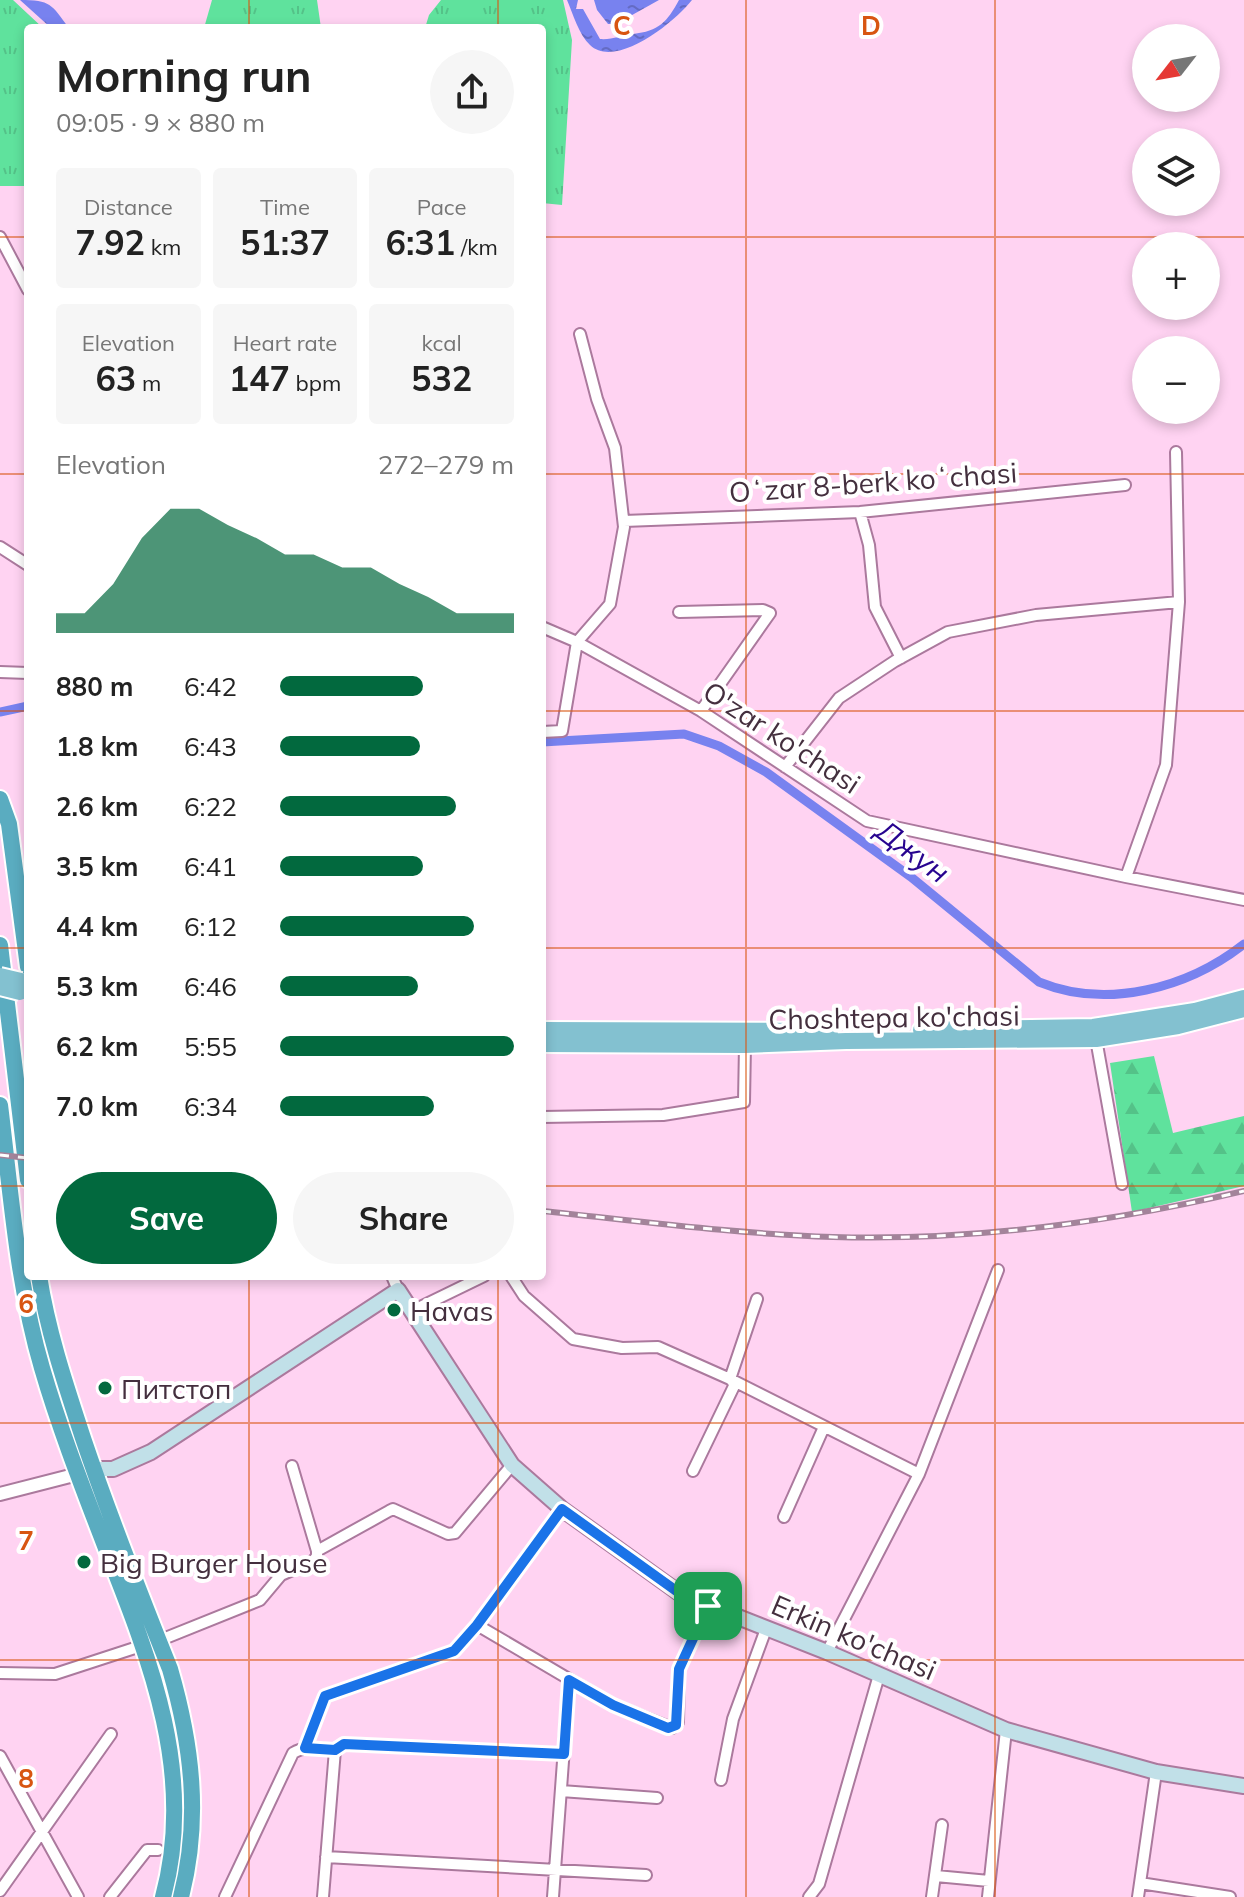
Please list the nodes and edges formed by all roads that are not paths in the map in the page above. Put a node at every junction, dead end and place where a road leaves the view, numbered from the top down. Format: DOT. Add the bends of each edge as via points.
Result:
graph roads {
  1 [pos="0,237"];
  2 [pos="24,282"];
  3 [pos="580,334"];
  4 [pos="1176,452"];
  5 [pos="1125,485"];
  6 [pos="860,512"];
  7 [pos="624,521"];
  8 [pos="0,547"];
  9 [pos="24,562"];
  10 [pos="1179,602"];
  11 [pos="679,612"];
  12 [pos="546,629"];
  13 [pos="577,642"];
  14 [pos="901,658"];
  15 [pos="0,672"];
  16 [pos="24,673"];
  17 [pos="701,711"];
  18 [pos="546,732"];
  19 [pos="785,767"];
  20 [pos="0,799"];
  21 [pos="1126,877"];
  22 [pos="1244,900"];
  23 [pos="0,945"];
  24 [pos="24,973"];
  25 [pos="0,976"];
  26 [pos="24,983"];
  27 [pos="24,983"];
  28 [pos="0,987"];
  29 [pos="1244,998"];
  30 [pos="1244,1009"];
  31 [pos="546,1030"];
  32 [pos="672,1038"];
  33 [pos="1096,1039"];
  34 [pos="546,1044"];
  35 [pos="745,1045"];
  36 [pos="0,1105"];
  37 [pos="546,1117"];
  38 [pos="24,1146"];
  39 [pos="1122,1184"];
  40 [pos="998,1270"];
  41 [pos="40,1280"];
  42 [pos="476,1280"];
  43 [pos="514,1280"];
  44 [pos="395,1283"];
  45 [pos="757,1299"];
  46 [pos="412,1311"];
  47 [pos="730,1379"];
  48 [pos="824,1427"];
  49 [pos="512,1465"];
  50 [pos="292,1466"];
  51 [pos="693,1471"];
  52 [pos="86,1472"];
  53 [pos="919,1474"];
  54 [pos="0,1494"];
  55 [pos="562,1509"];
  56 [pos="784,1517"];
  57 [pos="317,1551"];
  58 [pos="708,1606"];
  59 [pos="477,1625"];
  60 [pos="766,1629"];
  61 [pos="151,1643"];
  62 [pos="827,1652"];
  63 [pos="0,1673"];
  64 [pos="879,1675"];
  65 [pos="569,1680"];
  66 [pos="1006,1730"];
  67 [pos="111,1734"];
  68 [pos="305,1748"];
  69 [pos="335,1750"];
  70 [pos="564,1754"];
  71 [pos="0,1756"];
  72 [pos="1156,1772"];
  73 [pos="721,1780"];
  74 [pos="1244,1786"];
  75 [pos="561,1791"];
  76 [pos="657,1798"];
  77 [pos="942,1825"];
  78 [pos="43,1832"];
  79 [pos="158,1850"];
  80 [pos="326,1857"];
  81 [pos="555,1871"];
  82 [pos="646,1875"];
  83 [pos="936,1876"];
  84 [pos="989,1881"];
  85 [pos="1140,1883"];
  86 [pos="0,1891"];
  87 [pos="78,1897"];
  88 [pos="110,1897"];
  89 [pos="163,1897"];
  90 [pos="181,1897"];
  91 [pos="225,1897"];
  92 [pos="323,1897"];
  93 [pos="553,1897"];
  94 [pos="809,1897"];
  95 [pos="932,1897"];
  96 [pos="988,1897"];
  97 [pos="1138,1897"];
  98 [pos="1230,1897"];
  1 -- 2 [label="street"];
  3 -- 7 [label="street" via="615,448"];
  4 -- 10 [label="street"];
  5 -- 6 [label="street, Oʻzar 8-berk koʻchasi"];
  6 -- 7 [label="street, Oʻzar 8-berk koʻchasi"];
  6 -- 14 [label="street" via="875,607"];
  7 -- 13 [label="street" via="610,604"];
  8 -- 9 [label="street"];
  10 -- 14 [label="street" via="1036,615 948,632"];
  10 -- 21 [label="street" via="1166,765"];
  11 -- 17 [label="street" via="770,613"];
  12 -- 13 [label="street, O'zar ko'chasi"];
  13 -- 17 [label="street, O'zar ko'chasi"];
  13 -- 18 [label="street" via="562,731"];
  14 -- 19 [label="street" via="839,698"];
  15 -- 16 [label="street"];
  17 -- 19 [label="street, O'zar ko'chasi"];
  19 -- 21 [label="street, O'zar ko'chasi" via="867,821"];
  20 -- 24 [label="highway" via="9,824"];
  21 -- 22 [label="street, O'zar ko'chasi"];
  23 -- 38 [label="highway"];
  25 -- 26 [label="main road, bridge"];
  27 -- 28 [label="main road, bridge"];
  29 -- 32 [label="main road, Choshtepa ko'chasi" via="1179,1014 1074,1028"];
  30 -- 33 [label="main road, Choshtepa ko'chasi"];
  31 -- 32 [label="main road, Choshtepa ko'chasi"];
  32 -- 34 [label="main road, Choshtepa ko'chasi"];
  32 -- 35 [label="main road, Choshtepa ko'chasi"];
  33 -- 35 [label="main road, Choshtepa ko'chasi"];
  33 -- 39 [label="street"];
  35 -- 37 [label="street" via="744,1102 663,1115"];
  36 -- 52 [label="highway" via="27,1303 42,1368"];
  40 -- 53 [label="street"];
  41 -- 52 [label="highway"];
  42 -- 46 [label="street"];
  43 -- 47 [label="street" via="524,1296 573,1339 622,1348 658,1347"];
  44 -- 46 [label="main road, Erkin ko'chasi"];
  44 -- 52 [label="main road" via="151,1452 113,1469"];
  45 -- 47 [label="street"];
  46 -- 49 [label="main road, Erkin ko'chasi"];
  47 -- 48 [label="street"];
  47 -- 51 [label="street" via="735,1384"];
  48 -- 53 [label="street"];
  48 -- 56 [label="street"];
  49 -- 55 [label="main road, Erkin ko'chasi"];
  49 -- 57 [label="street" via="455,1533 393,1509"];
  50 -- 57 [label="street"];
  52 -- 54 [label="street"];
  52 -- 61 [label="highway"];
  53 -- 62 [label="street"];
  55 -- 58 [label="main road, Erkin ko'chasi" via="682,1595"];
  55 -- 59 [label="street"];
  57 -- 61 [label="street" via="313,1561 281,1575 260,1600"];
  58 -- 60 [label="main road, Erkin ko'chasi"];
  58 -- 65 [label="street" via="679,1669 674,1727 613,1705"];
  59 -- 65 [label="street"];
  59 -- 68 [label="street" via="454,1651 325,1696"];
  60 -- 62 [label="main road, Erkin ko'chasi"];
  60 -- 73 [label="street" via="733,1719"];
  61 -- 63 [label="street" via="55,1674"];
  61 -- 89 [label="highway" via="175,1792 173,1848"];
  61 -- 90 [label="highway" via="179,1700 194,1791"];
  62 -- 64 [label="main road, Erkin ko'chasi"];
  64 -- 66 [label="main road, Erkin ko'chasi"];
  64 -- 94 [label="street" via="819,1884"];
  65 -- 70 [label="street"];
  66 -- 72 [label="main road, Erkin ko'chasi"];
  66 -- 84 [label="street"];
  67 -- 78 [label="street"];
  68 -- 69 [label="street"];
  68 -- 91 [label="street" via="293,1753"];
  69 -- 70 [label="street" via="344,1744"];
  69 -- 80 [label="street"];
  70 -- 75 [label="street"];
  71 -- 78 [label="street"];
  72 -- 74 [label="main road, Erkin ko'chasi"];
  72 -- 85 [label="street"];
  75 -- 76 [label="street"];
  75 -- 81 [label="street"];
  77 -- 83 [label="street"];
  78 -- 86 [label="street"];
  78 -- 87 [label="street"];
  79 -- 88 [label="street" via="147,1850"];
  80 -- 81 [label="street"];
  80 -- 92 [label="street"];
  81 -- 82 [label="street"];
  81 -- 93 [label="street"];
  83 -- 84 [label="street"];
  83 -- 95 [label="street"];
  84 -- 96 [label="street"];
  85 -- 97 [label="street"];
  85 -- 98 [label="street"];
}
